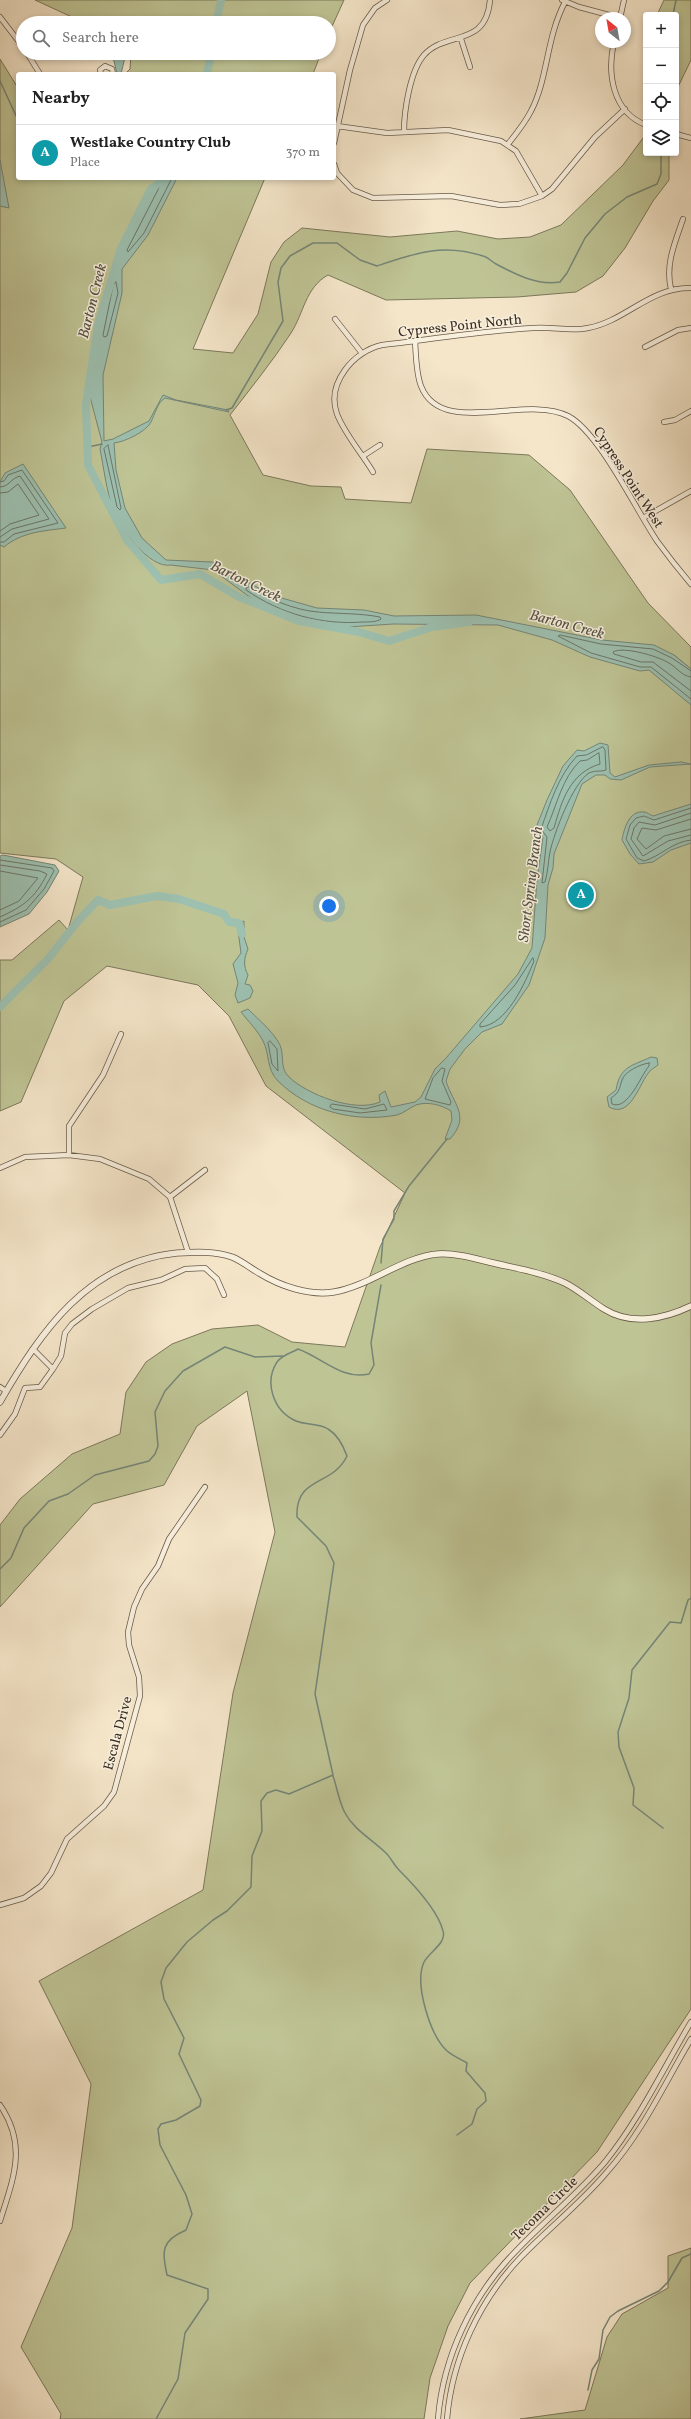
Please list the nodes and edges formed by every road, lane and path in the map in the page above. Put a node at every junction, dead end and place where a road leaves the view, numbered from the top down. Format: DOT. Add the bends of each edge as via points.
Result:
graph roads {
  1 [pos="386,0"];
  2 [pos="490,0"];
  3 [pos="624,0"];
  4 [pos="564,1"];
  5 [pos="600,12"];
  6 [pos="621,12"];
  7 [pos="0,17"];
  8 [pos="16,37"];
  9 [pos="461,39"];
  10 [pos="613,48"];
  11 [pos="31,60"];
  12 [pos="470,67"];
  13 [pos="39,72"];
  14 [pos="100,72"];
  15 [pos="113,72"];
  16 [pos="625,109"];
  17 [pos="643,123"];
  18 [pos="337,126"];
  19 [pos="336,132"];
  20 [pos="404,132"];
  21 [pos="679,135"];
  22 [pos="691,138"];
  23 [pos="508,144"];
  24 [pos="336,170"];
  25 [pos="542,196"];
  26 [pos="683,219"];
  27 [pos="691,288"];
  28 [pos="672,289"];
  29 [pos="335,319"];
  30 [pos="691,328"];
  31 [pos="415,341"];
  32 [pos="645,347"];
  33 [pos="361,352"];
  34 [pos="691,411"];
  35 [pos="664,422"];
  36 [pos="380,445"];
  37 [pos="363,456"];
  38 [pos="373,472"];
  39 [pos="691,491"];
  40 [pos="643,518"];
  41 [pos="691,584"];
  42 [pos="121,1034"];
  43 [pos="69,1155"];
  44 [pos="0,1168"];
  45 [pos="205,1170"];
  46 [pos="170,1197"];
  47 [pos="188,1252"];
  48 [pos="224,1295"];
  49 [pos="691,1306"];
  50 [pos="33,1349"];
  51 [pos="53,1369"];
  52 [pos="0,1387"];
  53 [pos="6,1392"];
  54 [pos="0,1402"];
  55 [pos="0,1435"];
  56 [pos="205,1488"];
  57 [pos="0,1905"];
  58 [pos="691,2022"];
  59 [pos="691,2039"];
  60 [pos="0,2105"];
  61 [pos="627,2131"];
  62 [pos="634,2135"];
  63 [pos="623,2138"];
  64 [pos="630,2142"];
  65 [pos="548,2220"];
  66 [pos="0,2221"];
  67 [pos="541,2226"];
  68 [pos="553,2226"];
  69 [pos="547,2231"];
  70 [pos="467,2319"];
  71 [pos="474,2322"];
  72 [pos="463,2326"];
  73 [pos="471,2329"];
  74 [pos="438,2419"];
  75 [pos="447,2419"];
  1 -- 18 [label="street" via="375,8 363,25"];
  2 -- 9 [label="street" via="490,8 481,27"];
  3 -- 6 [label="street"];
  4 -- 5 [label="street"];
  4 -- 23 [label="street" via="552,32 538,95 531,111"];
  7 -- 8 [label="street"];
  9 -- 12 [label="street"];
  9 -- 20 [label="street" via="433,48 420,62 406,103"];
  10 -- 16 [label="street" via="611,78"];
  11 -- 13 [label="street"];
  14 -- 15 [label="street" via="105,66"];
  16 -- 17 [label="street"];
  16 -- 25 [label="street" via="595,137 565,175"];
  18 -- 19 [label="street"];
  18 -- 20 [label="street" via="372,133"];
  20 -- 23 [label="street" via="458,131"];
  21 -- 22 [label="street"];
  23 -- 25 [label="street" via="516,151"];
  24 -- 25 [label="street" via="353,190 373,198 451,196 510,205"];
  26 -- 28 [label="street" via="668,272"];
  27 -- 28 [label="street, Cypress Point North"];
  28 -- 31 [label="street, Cypress Point North" via="647,299 605,323 585,329 533,328"];
  29 -- 33 [label="street"];
  30 -- 32 [label="street" via="678,330"];
  31 -- 33 [label="street, Cypress Point North" via="382,345"];
  31 -- 40 [label="street, Cypress Point West" via="420,385 433,404 451,412 536,408 559,412 570,418 597,444"];
  33 -- 37 [label="street" via="343,374 335,392 335,403 337,414"];
  34 -- 35 [label="street" via="675,420"];
  36 -- 37 [label="street"];
  37 -- 38 [label="street"];
  39 -- 40 [label="street"];
  40 -- 41 [label="street, Cypress Point West"];
  42 -- 43 [label="street" via="103,1075 69,1126"];
  43 -- 44 [label="street" via="25,1157"];
  43 -- 46 [label="street" via="100,1158 149,1179"];
  45 -- 46 [label="street"];
  46 -- 47 [label="street"];
  47 -- 49 [label="street" via="219,1253 231,1257 270,1280 318,1292 334,1292 354,1286 427,1256 454,1255 550,1277 576,1289 612,1313 630,1319 654,1318"];
  47 -- 50 [label="street" via="153,1257 96,1283 63,1310"];
  48 -- 51 [label="street" via="218,1279 205,1268 185,1270 153,1283 128,1288 72,1324 65,1334 62,1356"];
  50 -- 51 [label="street"];
  50 -- 53 [label="street"];
  51 -- 55 [label="street" via="40,1387 25,1388 15,1414"];
  52 -- 53 [label="street"];
  53 -- 54 [label="street"];
  56 -- 57 [label="street, Escala Drive" via="169,1539 158,1566 142,1589 134,1607 128,1632 129,1645 139,1676 140,1696 114,1792 104,1806 67,1839 51,1873 41,1886 24,1898"];
  58 -- 61 [label="street, Tecoma Circle"];
  59 -- 62 [label="street, Tecoma Circle"];
  60 -- 66 [label="street" via="11,2125 17,2154 16,2167"];
  61 -- 62 [label="street"];
  61 -- 63 [label="street, Tecoma Circle"];
  62 -- 64 [label="street, Tecoma Circle"];
  63 -- 64 [label="street"];
  63 -- 65 [label="street, Tecoma Circle" via="598,2170"];
  64 -- 68 [label="street, Tecoma Circle" via="608,2172"];
  65 -- 67 [label="street, Tecoma Circle"];
  65 -- 68 [label="street"];
  67 -- 69 [label="street"];
  67 -- 70 [label="street, Tecoma Circle" via="493,2276"];
  68 -- 69 [label="street, Tecoma Circle"];
  69 -- 71 [label="street, Tecoma Circle" via="510,2269"];
  70 -- 71 [label="street"];
  70 -- 72 [label="street, Tecoma Circle"];
  71 -- 73 [label="street, Tecoma Circle"];
  72 -- 73 [label="street"];
  72 -- 74 [label="street, Tecoma Circle" via="447,2370"];
  73 -- 75 [label="street, Tecoma Circle" via="453,2380"];
}
